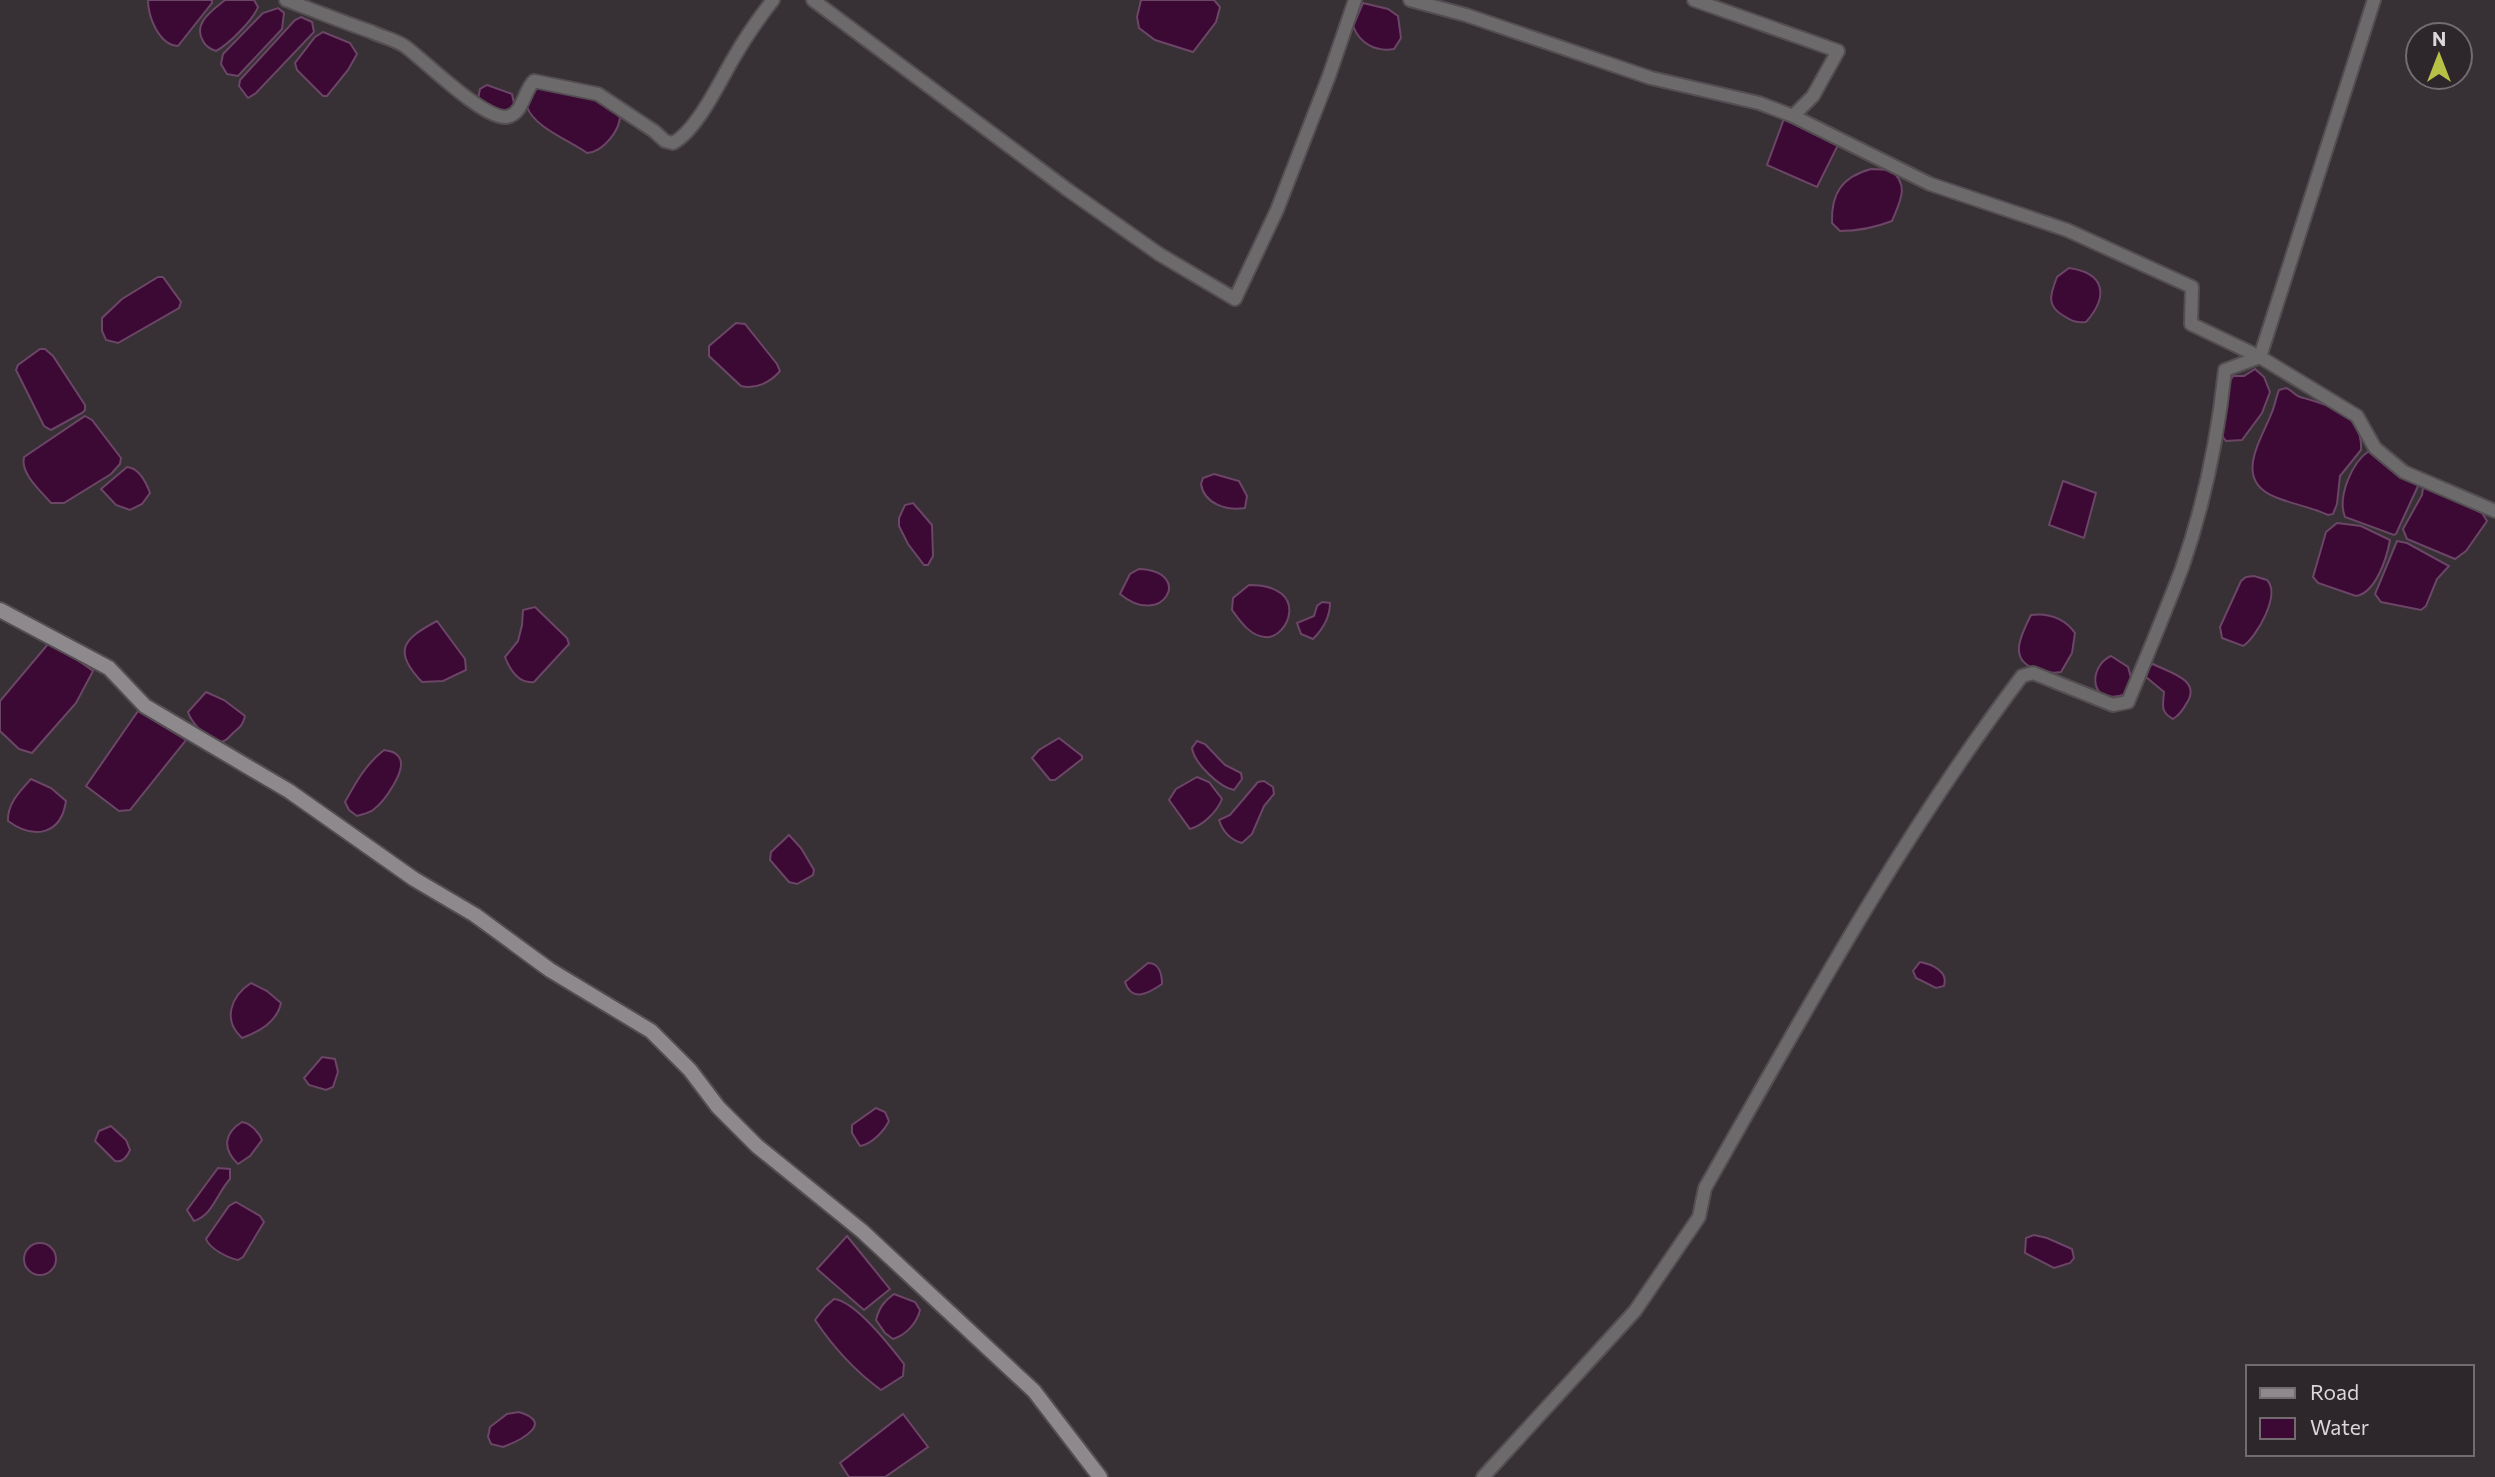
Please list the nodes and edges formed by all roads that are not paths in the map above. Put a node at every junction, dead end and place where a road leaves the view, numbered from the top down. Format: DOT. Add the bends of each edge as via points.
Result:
graph roads {
  1 [pos="286,0"];
  2 [pos="774,0"];
  3 [pos="813,0"];
  4 [pos="1355,0"];
  5 [pos="1410,0"];
  6 [pos="1694,0"];
  7 [pos="2374,0"];
  8 [pos="1793,117"];
  9 [pos="2260,357"];
  10 [pos="2495,511"];
  11 [pos="0,610"];
  12 [pos="1100,1477"];
  13 [pos="1483,1477"];
  1 -- 2 [label="street" via="404,45 478,106 499,116 514,114 534,81 545,82 598,94 673,143 699,116"];
  3 -- 4 [label="street" via="1068,190 1235,299 1277,210"];
  5 -- 8 [label="street" via="1651,78 1759,103"];
  6 -- 8 [label="street" via="1838,51 1813,96"];
  7 -- 9 [label="street"];
  8 -- 9 [label="street" via="1930,184 2067,230 2192,287 2191,324"];
  9 -- 10 [label="street" via="2357,416 2375,448 2404,472"];
  9 -- 13 [label="street" via="2225,370 2203,498 2182,567 2128,702 2113,705 2033,673 2022,676 1840,952 1705,1188 1699,1217 1634,1311"];
  11 -- 12 [label="street" via="109,668 145,706 289,791 551,970 652,1031 757,1146 862,1231 1034,1391"];
}
